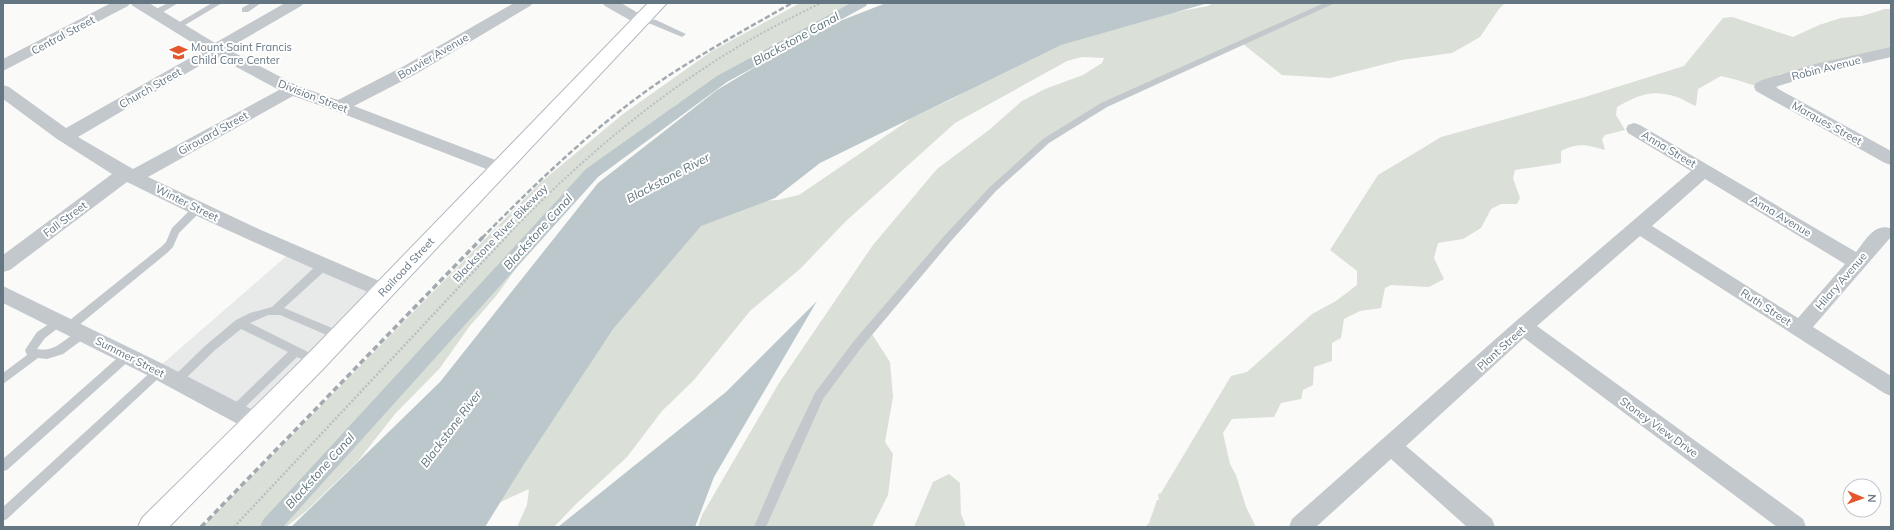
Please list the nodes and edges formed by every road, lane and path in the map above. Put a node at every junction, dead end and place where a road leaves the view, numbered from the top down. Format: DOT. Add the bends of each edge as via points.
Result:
graph roads {
  1 [pos="123,3"];
  2 [pos="138,3"];
  3 [pos="174,3"];
  4 [pos="218,3"];
  5 [pos="257,3"];
  6 [pos="296,3"];
  7 [pos="525,3"];
  8 [pos="610,3"];
  9 [pos="658,3"];
  10 [pos="821,3"];
  11 [pos="1331,3"];
  12 [pos="245,10"];
  13 [pos="155,14"];
  14 [pos="640,20"];
  15 [pos="177,26"];
  16 [pos="682,34"];
  17 [pos="216,50"];
  18 [pos="1889,54"];
  19 [pos="3,66"];
  20 [pos="1762,87"];
  21 [pos="292,90"];
  22 [pos="3,91"];
  23 [pos="339,106"];
  24 [pos="1634,128"];
  25 [pos="66,136"];
  26 [pos="1891,159"];
  27 [pos="500,168"];
  28 [pos="1704,170"];
  29 [pos="130,175"];
  30 [pos="198,208"];
  31 [pos="1640,227"];
  32 [pos="1883,233"];
  33 [pos="1858,262"];
  34 [pos="3,265"];
  35 [pos="324,265"];
  36 [pos="384,290"];
  37 [pos="3,294"];
  38 [pos="275,310"];
  39 [pos="240,324"];
  40 [pos="70,327"];
  41 [pos="1523,328"];
  42 [pos="1800,329"];
  43 [pos="340,336"];
  44 [pos="296,351"];
  45 [pos="36,354"];
  46 [pos="127,356"];
  47 [pos="316,361"];
  48 [pos="158,372"];
  49 [pos="3,379"];
  50 [pos="176,381"];
  51 [pos="1891,387"];
  52 [pos="234,411"];
  53 [pos="255,422"];
  54 [pos="1392,447"];
  55 [pos="3,466"];
  56 [pos="3,515"];
  57 [pos="151,527"];
  58 [pos="234,527"];
  59 [pos="760,527"];
  60 [pos="1300,527"];
  61 [pos="1484,527"];
  62 [pos="1795,527"];
  1 -- 19 [label="street, Central Street"];
  2 -- 13 [label="street, Division Street"];
  3 -- 13 [label="lane"];
  4 -- 15 [label="lane"];
  5 -- 12 [label="lane"];
  6 -- 17 [label="street, Church Street"];
  7 -- 23 [label="street, Bouvier Avenue" via="426,62"];
  8 -- 14 [label="street"];
  9 -- 14 [label="street, Railroad Street"];
  10 -- 58 [label="path, Blackstone River Bikeway" via="771,28 712,63 650,108 545,196"];
  11 -- 59 [label="lane" via="1104,105 1046,141 993,189 857,345 819,396"];
  13 -- 15 [label="street, Division Street"];
  14 -- 16 [label="lane" via="653,22"];
  14 -- 27 [label="street, Railroad Street"];
  15 -- 17 [label="street, Division Street"];
  17 -- 21 [label="street, Division Street"];
  17 -- 25 [label="street, Church Street"];
  18 -- 20 [label="street, Robin Avenue" via="1814,69"];
  20 -- 26 [label="street, Marques Street"];
  21 -- 23 [label="street, Division Street"];
  21 -- 29 [label="street, Girouard Street"];
  22 -- 25 [label="street, Winter Street"];
  23 -- 27 [label="street, Division Street"];
  24 -- 28 [label="street, Anna Street"];
  25 -- 29 [label="street, Winter Street"];
  27 -- 36 [label="street, Railroad Street"];
  28 -- 31 [label="street, Plant Street"];
  28 -- 33 [label="street, Anna Avenue"];
  29 -- 30 [label="street, Winter Street"];
  29 -- 34 [label="street, Fall Street"];
  30 -- 35 [label="street, Winter Street"];
  30 -- 40 [label="lane" via="175,231 170,244 164,250"];
  31 -- 41 [label="street, Plant Street"];
  31 -- 42 [label="street, Ruth Street"];
  32 -- 33 [label="street, Hilary Avenue"];
  33 -- 42 [label="street, Hilary Avenue"];
  35 -- 36 [label="street, Winter Street"];
  35 -- 38 [label="lane"];
  36 -- 43 [label="street, Railroad Street"];
  37 -- 40 [label="street, Summer Street"];
  38 -- 39 [label="lane" via="261,312"];
  38 -- 43 [label="lane"];
  39 -- 44 [label="lane"];
  39 -- 50 [label="lane"];
  40 -- 45 [label="lane" via="55,353 47,356"];
  40 -- 45 [label="lane" via="37,340 30,350"];
  40 -- 46 [label="street, Summer Street"];
  41 -- 54 [label="street, Plant Street"];
  41 -- 62 [label="street, Stoney View Drive"];
  42 -- 51 [label="street, Ruth Street"];
  43 -- 47 [label="street, Railroad Street"];
  44 -- 47 [label="lane"];
  44 -- 52 [label="lane"];
  45 -- 49 [label="lane"];
  46 -- 48 [label="street, Summer Street"];
  46 -- 55 [label="lane"];
  47 -- 53 [label="street, Railroad Street"];
  48 -- 50 [label="street, Summer Street"];
  48 -- 56 [label="lane"];
  50 -- 52 [label="street, Summer Street"];
  52 -- 53 [label="street, Summer Street"];
  53 -- 57 [label="street, Railroad Street"];
  54 -- 60 [label="street, Plant Street"];
  54 -- 61 [label="street"];
}
